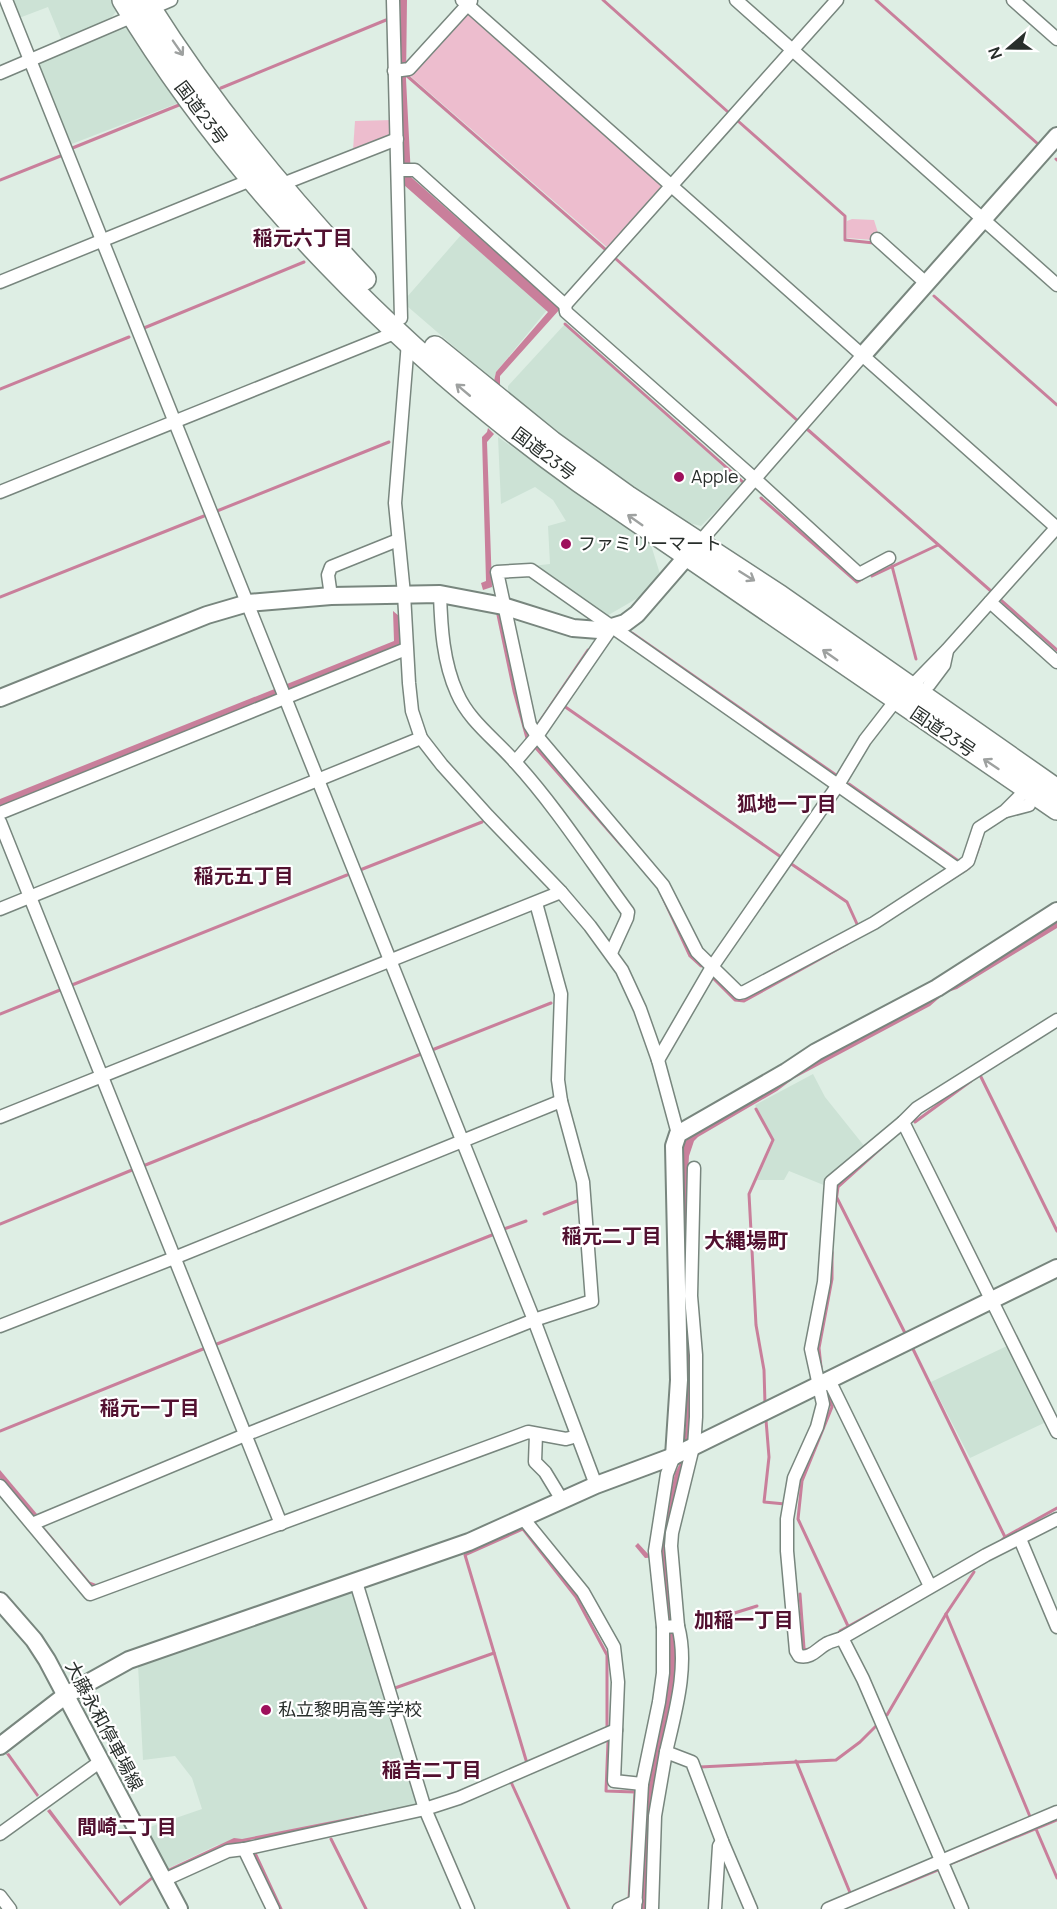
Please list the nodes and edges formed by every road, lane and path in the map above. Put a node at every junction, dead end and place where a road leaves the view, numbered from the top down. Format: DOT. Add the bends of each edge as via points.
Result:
graph roads {
  1 [pos="6,0"];
  2 [pos="171,0"];
  3 [pos="393,0"];
  4 [pos="736,0"];
  5 [pos="837,0"];
  6 [pos="1013,0"];
  7 [pos="467,2"];
  8 [pos="138,6"];
  9 [pos="1057,39"];
  10 [pos="793,50"];
  11 [pos="31,61"];
  12 [pos="394,71"];
  13 [pos="0,73"];
  14 [pos="1057,136"];
  15 [pos="397,139"];
  16 [pos="399,170"];
  17 [pos="251,180"];
  18 [pos="280,185"];
  19 [pos="673,186"];
  20 [pos="983,219"];
  21 [pos="878,239"];
  22 [pos="103,241"];
  23 [pos="0,282"];
  24 [pos="927,284"];
  25 [pos="1057,285"];
  26 [pos="565,305"];
  27 [pos="402,331"];
  28 [pos="862,356"];
  29 [pos="173,422"];
  30 [pos="755,479"];
  31 [pos="0,492"];
  32 [pos="1057,528"];
  33 [pos="398,540"];
  34 [pos="692,550"];
  35 [pos="889,558"];
  36 [pos="405,594"];
  37 [pos="440,594"];
  38 [pos="331,596"];
  39 [pos="990,602"];
  40 [pos="248,603"];
  41 [pos="503,606"];
  42 [pos="612,627"];
  43 [pos="406,649"];
  44 [pos="947,650"];
  45 [pos="1057,662"];
  46 [pos="283,692"];
  47 [pos="907,697"];
  48 [pos="0,698"];
  49 [pos="537,736"];
  50 [pos="421,738"];
  51 [pos="515,762"];
  52 [pos="318,781"];
  53 [pos="838,785"];
  54 [pos="1043,789"];
  55 [pos="1057,809"];
  56 [pos="0,813"];
  57 [pos="0,822"];
  58 [pos="956,868"];
  59 [pos="561,892"];
  60 [pos="29,897"];
  61 [pos="537,903"];
  62 [pos="0,909"];
  63 [pos="1057,911"];
  64 [pos="610,953"];
  65 [pos="390,962"];
  66 [pos="712,967"];
  67 [pos="1057,1021"];
  68 [pos="658,1060"];
  69 [pos="102,1077"];
  70 [pos="561,1101"];
  71 [pos="0,1117"];
  72 [pos="903,1122"];
  73 [pos="678,1134"];
  74 [pos="462,1141"];
  75 [pos="694,1168"];
  76 [pos="174,1258"];
  77 [pos="1057,1268"];
  78 [pos="990,1301"];
  79 [pos="534,1320"];
  80 [pos="0,1326"];
  81 [pos="824,1383"];
  82 [pos="1057,1432"];
  83 [pos="536,1434"];
  84 [pos="245,1435"];
  85 [pos="577,1436"];
  86 [pos="686,1451"];
  87 [pos="596,1485"];
  88 [pos="0,1486"];
  89 [pos="562,1500"];
  90 [pos="522,1517"];
  91 [pos="1057,1518"];
  92 [pos="32,1524"];
  93 [pos="281,1524"];
  94 [pos="1020,1539"];
  95 [pos="356,1582"];
  96 [pos="930,1586"];
  97 [pos="0,1601"];
  98 [pos="671,1627"];
  99 [pos="1057,1627"];
  100 [pos="842,1638"];
  101 [pos="66,1695"];
  102 [pos="616,1730"];
  103 [pos="1,1744"];
  104 [pos="666,1752"];
  105 [pos="101,1761"];
  106 [pos="642,1784"];
  107 [pos="424,1809"];
  108 [pos="1057,1812"];
  109 [pos="0,1834"];
  110 [pos="722,1841"];
  111 [pos="249,1848"];
  112 [pos="942,1861"];
  113 [pos="164,1880"];
  114 [pos="0,1896"];
  115 [pos="635,1905"];
  116 [pos="9,1909"];
  117 [pos="180,1909"];
  118 [pos="273,1909"];
  119 [pos="468,1909"];
  120 [pos="619,1909"];
  121 [pos="652,1909"];
  122 [pos="715,1909"];
  123 [pos="752,1909"];
  124 [pos="828,1909"];
  125 [pos="962,1909"];
  1 -- 11 [label="street"];
  2 -- 8 [label="street"];
  3 -- 12 [label="street"];
  4 -- 10 [label="street"];
  5 -- 10 [label="street"];
  6 -- 9 [label="street"];
  7 -- 12 [label="street" via="409,69"];
  7 -- 19 [label="street"];
  8 -- 11 [label="street"];
  8 -- 17 [label="highway, 国道23号" via="188,98"];
  8 -- 18 [label="highway, 国道23号, one-way"];
  10 -- 19 [label="street"];
  10 -- 20 [label="street"];
  11 -- 13 [label="street"];
  11 -- 22 [label="street"];
  12 -- 15 [label="street"];
  14 -- 20 [label="street"];
  15 -- 16 [label="street"];
  15 -- 18 [label="street"];
  16 -- 26 [label="street" via="415,170"];
  16 -- 27 [label="street"];
  17 -- 22 [label="street"];
  17 -- 27 [label="highway, 国道23号" via="309,243"];
  18 -- 27 [label="highway, 国道23号"];
  19 -- 26 [label="street"];
  19 -- 28 [label="street"];
  20 -- 24 [label="street"];
  20 -- 25 [label="street"];
  21 -- 24 [label="street"];
  22 -- 23 [label="street"];
  22 -- 29 [label="street"];
  24 -- 28 [label="street"];
  26 -- 30 [label="street" via="566,312"];
  27 -- 29 [label="street"];
  27 -- 33 [label="street" via="395,503"];
  27 -- 34 [label="highway, 国道23号" via="460,388 543,455"];
  28 -- 30 [label="street"];
  28 -- 32 [label="street"];
  29 -- 31 [label="street"];
  29 -- 40 [label="street"];
  30 -- 34 [label="street"];
  30 -- 35 [label="street" via="859,574"];
  32 -- 39 [label="street"];
  33 -- 36 [label="street"];
  33 -- 38 [label="street" via="331,567"];
  34 -- 42 [label="street" via="637,614"];
  34 -- 47 [label="highway, 国道23号"];
  36 -- 37 [label="street"];
  36 -- 38 [label="street"];
  36 -- 43 [label="street"];
  37 -- 41 [label="street"];
  37 -- 51 [label="street" via="441,625 456,691 476,722"];
  38 -- 40 [label="street"];
  39 -- 44 [label="street"];
  39 -- 45 [label="street"];
  40 -- 46 [label="street"];
  40 -- 48 [label="street" via="207,615"];
  41 -- 42 [label="street" via="573,628"];
  41 -- 42 [label="street" via="497,573 531,570"];
  41 -- 49 [label="street" via="530,725"];
  42 -- 49 [label="street"];
  42 -- 53 [label="street"];
  43 -- 46 [label="street"];
  43 -- 50 [label="street" via="412,711"];
  44 -- 47 [label="street"];
  44 -- 47 [label="street" via="944,665"];
  46 -- 52 [label="street"];
  46 -- 56 [label="street"];
  47 -- 53 [label="street" via="865,740"];
  47 -- 54 [label="highway, 国道23号"];
  49 -- 51 [label="street"];
  49 -- 66 [label="street" via="663,885 697,952"];
  50 -- 52 [label="street"];
  50 -- 59 [label="street"];
  51 -- 64 [label="street" via="628,912"];
  52 -- 60 [label="street"];
  52 -- 65 [label="street"];
  53 -- 58 [label="street"];
  53 -- 66 [label="street"];
  54 -- 55 [label="highway, 国道23号"];
  54 -- 58 [label="street" via="979,828 968,861"];
  57 -- 60 [label="street"];
  58 -- 66 [label="street" via="874,923 744,992 739,993"];
  59 -- 61 [label="street"];
  59 -- 64 [label="street"];
  60 -- 62 [label="street"];
  60 -- 69 [label="street"];
  61 -- 65 [label="street"];
  61 -- 70 [label="street" via="561,993"];
  63 -- 73 [label="street" via="937,988 816,1052"];
  64 -- 68 [label="street" via="640,1009"];
  65 -- 69 [label="street"];
  65 -- 74 [label="street"];
  66 -- 68 [label="street"];
  67 -- 72 [label="street" via="917,1108"];
  68 -- 73 [label="street"];
  69 -- 71 [label="street"];
  69 -- 76 [label="street"];
  70 -- 74 [label="street"];
  70 -- 79 [label="street" via="582,1182 592,1301"];
  72 -- 78 [label="street"];
  72 -- 81 [label="street" via="831,1182 824,1282 811,1349"];
  73 -- 86 [label="street" via="674,1146 679,1380"];
  74 -- 76 [label="street"];
  74 -- 79 [label="street"];
  75 -- 86 [label="street" via="692,1296 696,1417"];
  76 -- 80 [label="street"];
  76 -- 84 [label="street"];
  77 -- 78 [label="street"];
  78 -- 81 [label="street"];
  78 -- 82 [label="street"];
  79 -- 84 [label="street"];
  79 -- 85 [label="street"];
  81 -- 86 [label="street"];
  81 -- 96 [label="street"];
  81 -- 100 [label="street" via="817,1427 794,1478 787,1519 794,1637 796,1651 804,1657"];
  83 -- 85 [label="street" via="566,1439"];
  83 -- 89 [label="street" via="535,1462"];
  83 -- 93 [label="street" via="528,1432"];
  84 -- 92 [label="street"];
  84 -- 93 [label="street"];
  85 -- 87 [label="street"];
  86 -- 87 [label="street"];
  86 -- 98 [label="street" via="672,1533"];
  86 -- 98 [label="street" via="667,1474 655,1555"];
  87 -- 89 [label="street"];
  88 -- 92 [label="street"];
  89 -- 90 [label="street"];
  90 -- 95 [label="street" via="469,1542"];
  90 -- 102 [label="street" via="583,1592 614,1647 618,1682"];
  91 -- 94 [label="street"];
  92 -- 93 [label="street" via="90,1594"];
  94 -- 96 [label="street"];
  94 -- 99 [label="street"];
  95 -- 101 [label="street" via="129,1660"];
  95 -- 107 [label="street"];
  96 -- 100 [label="street"];
  97 -- 101 [label="street, 大藤永和停車場線" via="34,1640"];
  98 -- 104 [label="street" via="681,1663 677,1707"];
  98 -- 106 [label="street"];
  100 -- 112 [label="street"];
  101 -- 103 [label="street"];
  101 -- 105 [label="street, 大藤永和停車場線"];
  102 -- 106 [label="street" via="614,1781"];
  102 -- 107 [label="street" via="459,1798"];
  104 -- 110 [label="street" via="692,1762"];
  104 -- 121 [label="street" via="655,1816"];
  105 -- 109 [label="street"];
  105 -- 113 [label="street, 大藤永和停車場線"];
  106 -- 115 [label="street"];
  107 -- 111 [label="street"];
  107 -- 119 [label="street"];
  108 -- 112 [label="street"];
  110 -- 122 [label="street"];
  110 -- 123 [label="street"];
  111 -- 113 [label="street" via="228,1851"];
  111 -- 118 [label="street"];
  112 -- 124 [label="street"];
  112 -- 125 [label="street"];
  113 -- 117 [label="street, 大藤永和停車場線"];
  114 -- 116 [label="street"];
  115 -- 120 [label="street"];
}
